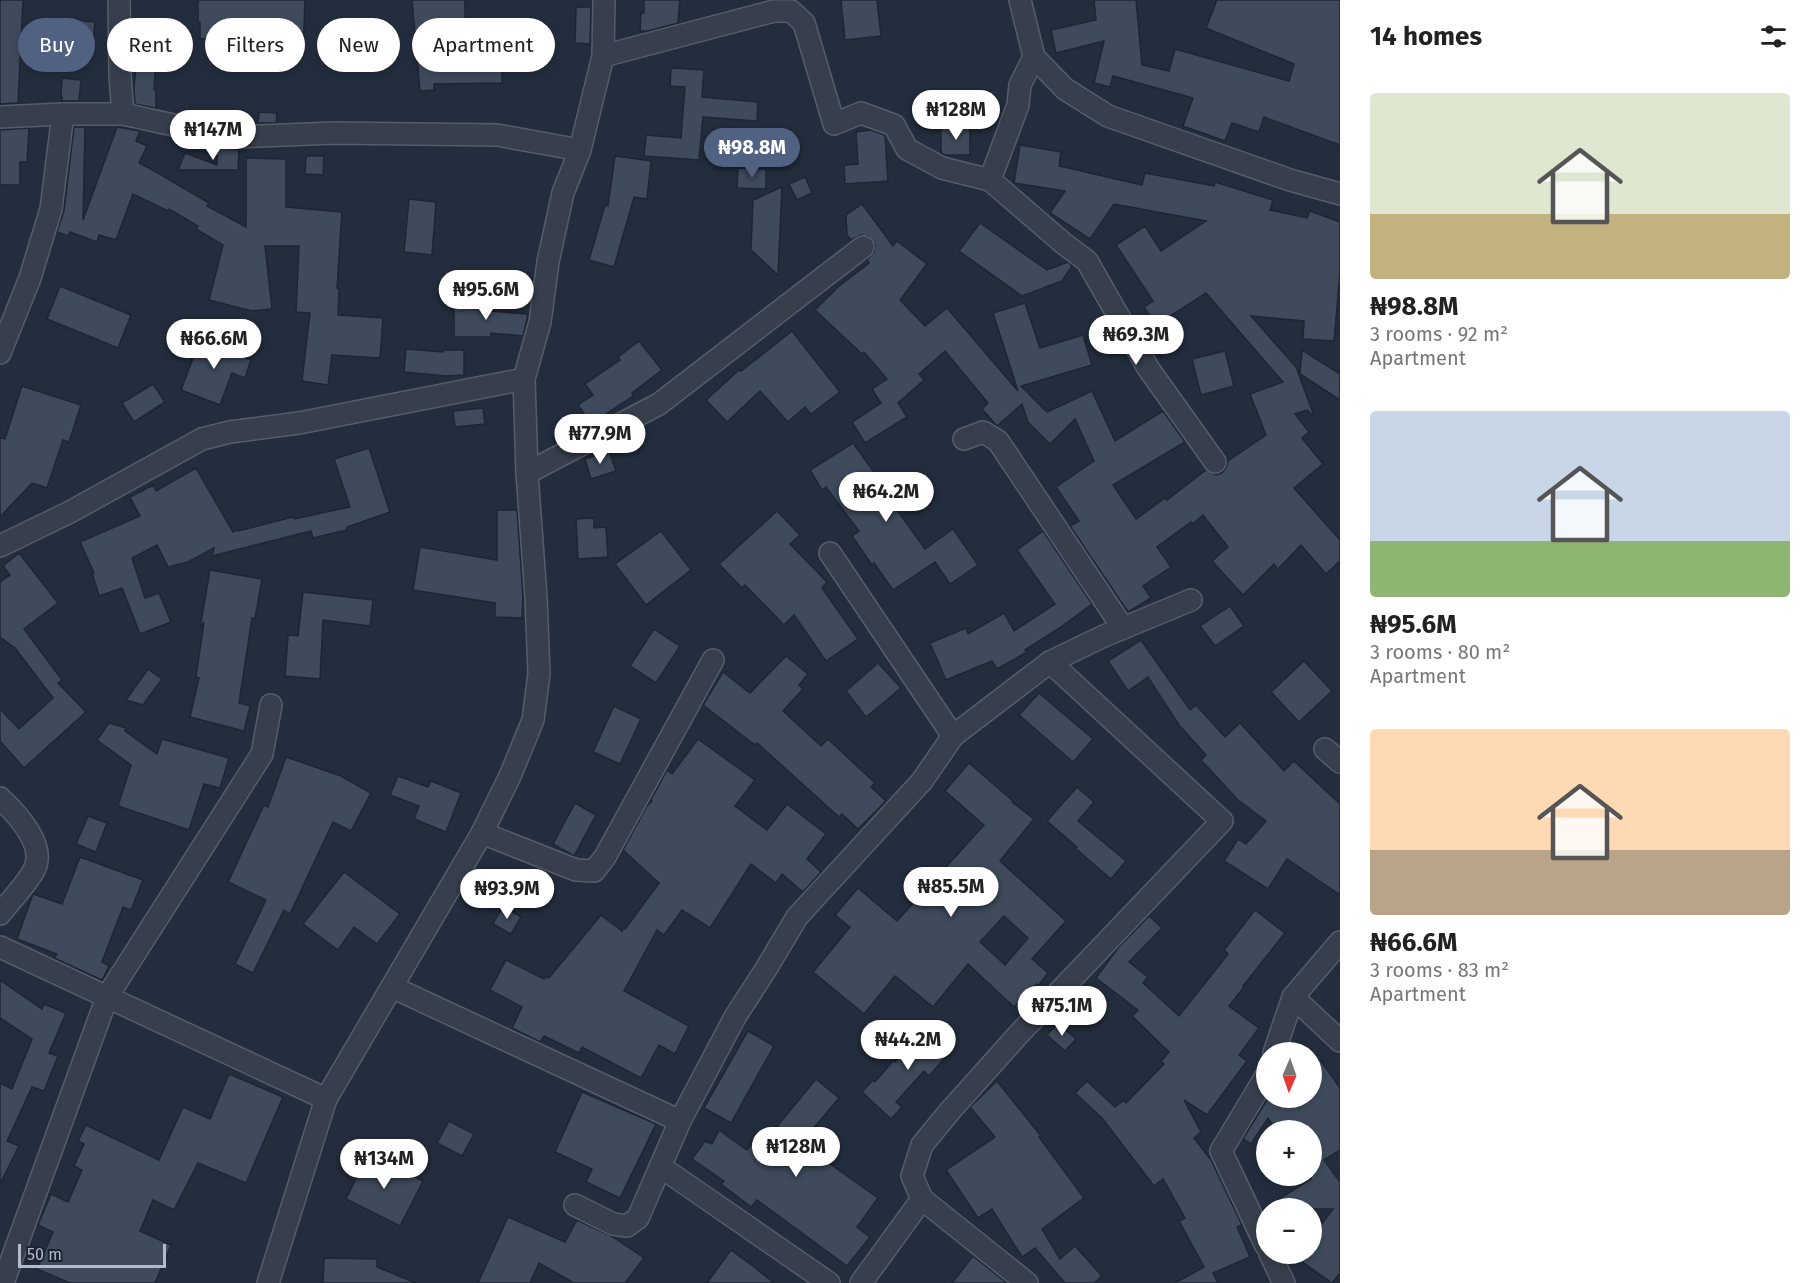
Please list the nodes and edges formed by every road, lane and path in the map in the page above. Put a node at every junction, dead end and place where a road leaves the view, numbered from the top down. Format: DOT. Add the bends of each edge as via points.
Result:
graph roads {
  1 [pos="119,0"];
  2 [pos="604,0"];
  3 [pos="1020,0"];
  4 [pos="603,56"];
  5 [pos="1035,57"];
  6 [pos="63,114"];
  7 [pos="123,114"];
  8 [pos="0,117"];
  9 [pos="580,150"];
  10 [pos="990,180"];
  11 [pos="1340,194"];
  12 [pos="863,248"];
  13 [pos="0,353"];
  14 [pos="524,379"];
  15 [pos="964,439"];
  16 [pos="1215,462"];
  17 [pos="527,473"];
  18 [pos="0,546"];
  19 [pos="830,553"];
  20 [pos="1191,600"];
  21 [pos="1123,628"];
  22 [pos="713,660"];
  23 [pos="1050,662"];
  24 [pos="271,705"];
  25 [pos="953,736"];
  26 [pos="0,798"];
  27 [pos="482,833"];
  28 [pos="0,915"];
  29 [pos="1340,942"];
  30 [pos="0,947"];
  31 [pos="392,987"];
  32 [pos="107,997"];
  33 [pos="1293,997"];
  34 [pos="1340,1041"];
  35 [pos="1278,1042"];
  36 [pos="1256,1093"];
  37 [pos="326,1099"];
  38 [pos="680,1121"];
  39 [pos="661,1167"];
  40 [pos="922,1199"];
  41 [pos="575,1205"];
  42 [pos="1256,1225"];
  43 [pos="1275,1264"];
  44 [pos="3,1283"];
  45 [pos="268,1283"];
  46 [pos="829,1283"];
  47 [pos="861,1283"];
  48 [pos="1027,1283"];
  49 [pos="1284,1283"];
  1 -- 7 [label="street"];
  2 -- 4 [label="street"];
  3 -- 5 [label="street"];
  4 -- 9 [label="street"];
  4 -- 10 [label="street" via="774,11 791,12 804,23 834,124 861,113 894,125 907,150 942,168"];
  5 -- 10 [label="street" via="1020,85 1018,105"];
  5 -- 11 [label="street" via="1065,89 1108,116"];
  6 -- 7 [label="street"];
  6 -- 8 [label="street"];
  6 -- 13 [label="street" via="51,209 30,278"];
  7 -- 9 [label="street" via="238,137 334,133 497,135"];
  9 -- 14 [label="street" via="563,193 540,322"];
  10 -- 16 [label="street" via="1087,261 1148,368"];
  12 -- 17 [label="street" via="659,404"];
  14 -- 17 [label="street"];
  14 -- 18 [label="street" via="202,439"];
  15 -- 21 [label="street" via="983,432 998,441"];
  17 -- 27 [label="street" via="539,674 533,720"];
  19 -- 25 [label="street"];
  20 -- 21 [label="street"];
  21 -- 23 [label="street"];
  22 -- 27 [label="street" via="594,871 576,870"];
  23 -- 25 [label="street"];
  23 -- 40 [label="street" via="1222,821 1018,1035 922,1145 912,1176"];
  24 -- 32 [label="street" via="262,754"];
  25 -- 38 [label="street" via="922,781 797,917 735,1017"];
  26 -- 28 [label="street" via="21,819 36,851 35,868"];
  27 -- 31 [label="street"];
  29 -- 33 [label="street"];
  30 -- 32 [label="street"];
  31 -- 37 [label="street"];
  31 -- 38 [label="street"];
  32 -- 37 [label="street"];
  32 -- 44 [label="street"];
  33 -- 34 [label="street"];
  33 -- 35 [label="street"];
  36 -- 42 [label="street" via="1221,1151"];
  37 -- 45 [label="street"];
  38 -- 39 [label="street"];
  39 -- 41 [label="street" via="638,1218 627,1226 613,1224"];
  39 -- 46 [label="street"];
  40 -- 47 [label="street"];
  40 -- 48 [label="street"];
  43 -- 49 [label="street"];
}
